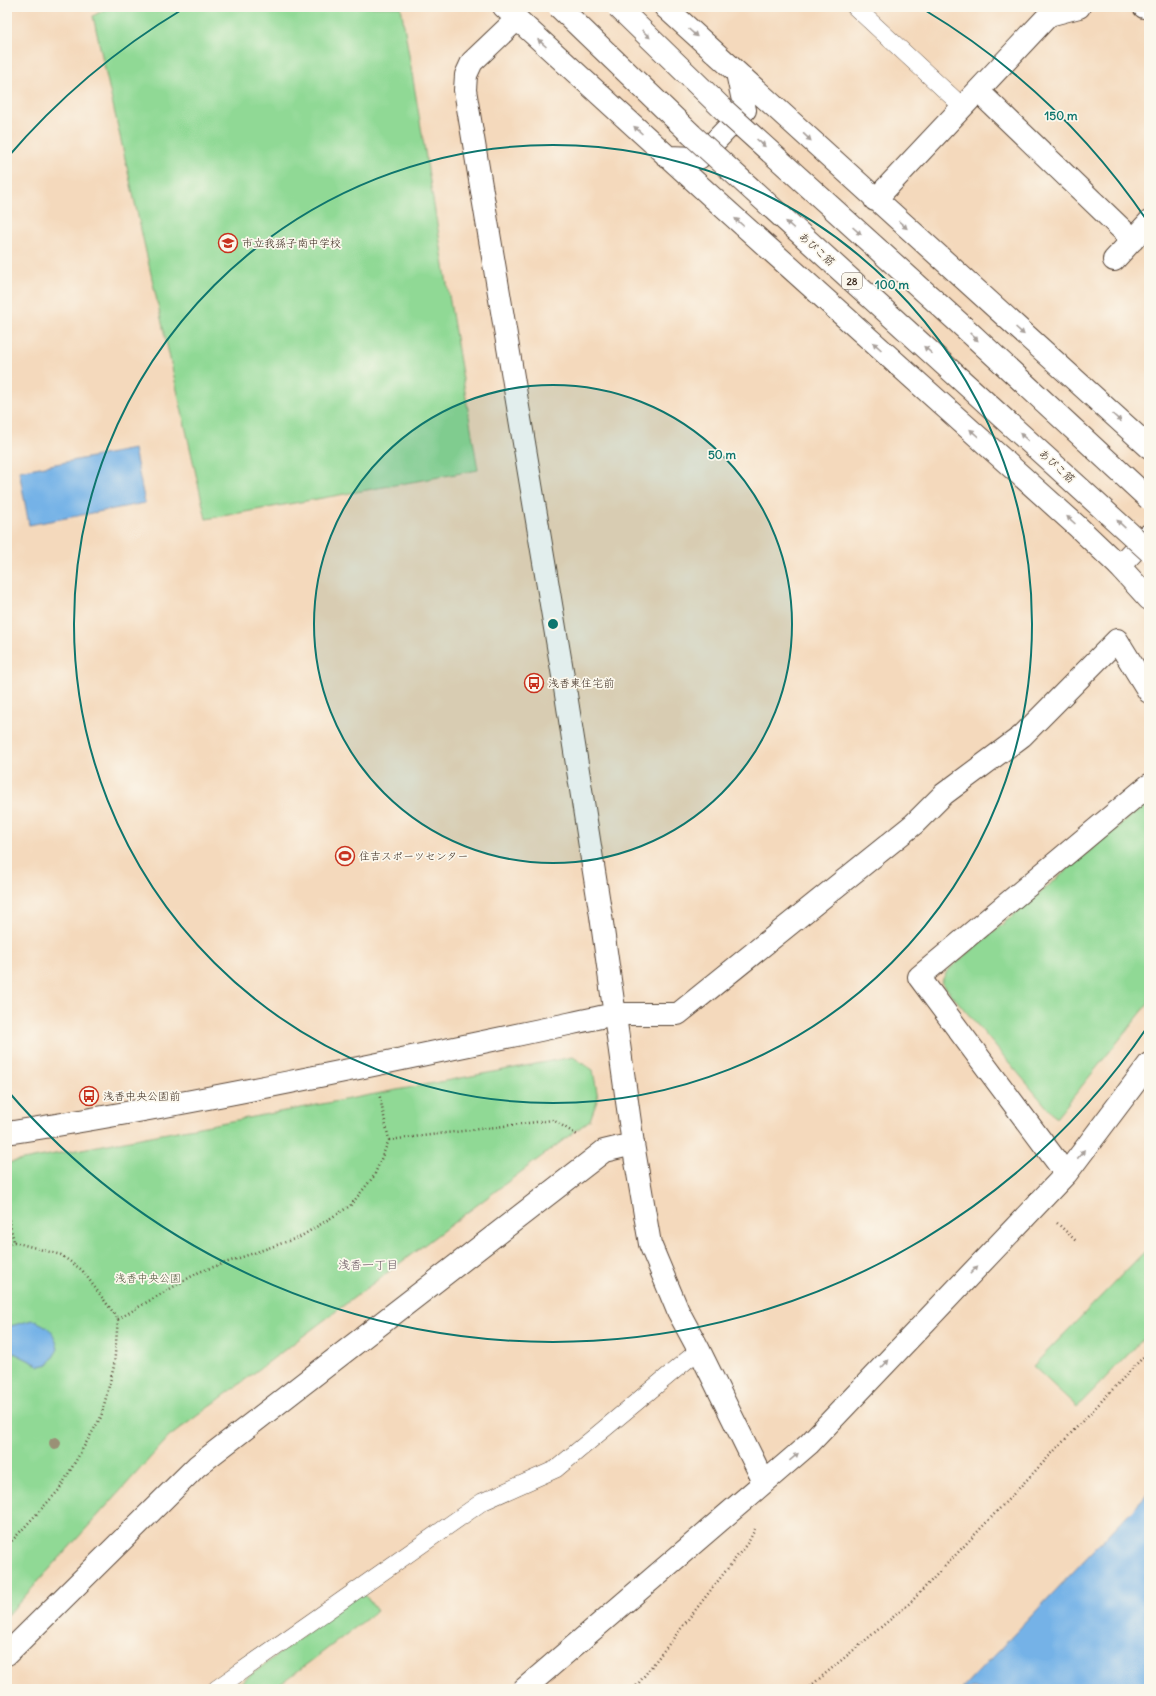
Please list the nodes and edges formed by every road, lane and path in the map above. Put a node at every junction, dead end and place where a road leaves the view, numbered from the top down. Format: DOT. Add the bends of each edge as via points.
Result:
graph roads {
  1 [pos="559,7"];
  2 [pos="618,7"];
  3 [pos="665,7"];
  4 [pos="855,7"];
  5 [pos="1079,7"];
  6 [pos="1144,7"];
  7 [pos="1149,8"];
  8 [pos="1043,11"];
  9 [pos="510,13"];
  10 [pos="737,73"];
  11 [pos="978,91"];
  12 [pos="963,108"];
  13 [pos="667,156"];
  14 [pos="875,200"];
  15 [pos="1149,222"];
  16 [pos="1133,240"];
  17 [pos="1114,260"];
  18 [pos="1149,447"];
  19 [pos="1149,499"];
  20 [pos="1149,535"];
  21 [pos="1149,551"];
  22 [pos="1119,566"];
  23 [pos="1149,599"];
  24 [pos="1149,692"];
  25 [pos="1149,785"];
  26 [pos="615,1014"];
  27 [pos="1149,1064"];
  28 [pos="373,1065"];
  29 [pos="7,1133"];
  30 [pos="389,1140"];
  31 [pos="633,1144"];
  32 [pos="604,1151"];
  33 [pos="1066,1174"];
  34 [pos="7,1212"];
  35 [pos="1052,1219"];
  36 [pos="14,1242"];
  37 [pos="1077,1242"];
  38 [pos="7,1246"];
  39 [pos="118,1319"];
  40 [pos="699,1350"];
  41 [pos="1149,1351"];
  42 [pos="764,1482"];
  43 [pos="756,1528"];
  44 [pos="7,1546"];
  45 [pos="7,1654"];
  46 [pos="216,1689"];
  47 [pos="524,1689"];
  48 [pos="634,1689"];
  49 [pos="806,1689"];
  21 -- 1 [label="street, あびこ筋 / 28, one-way, bridge" via="692,135"];
  2 -- 19 [label="street, one-way, bridge" via="724,110"];
  3 -- 10 [label="street, one-way"];
  4 -- 12 [label="lane"];
  5 -- 8 [label="street"];
  6 -- 7 [label="street"];
  8 -- 11 [label="street"];
  13 -- 9 [label="street, one-way"];
  9 -- 26 [label="street" via="472,62 466,74 465,90 564,682"];
  10 -- 13 [label="street" via="745,110 699,158"];
  10 -- 14 [label="street, one-way"];
  11 -- 12 [label="street"];
  11 -- 16 [label="street"];
  12 -- 14 [label="street"];
  22 -- 13 [label="street, one-way"];
  14 -- 18 [label="street, one-way"];
  15 -- 16 [label="street"];
  16 -- 17 [label="street"];
  20 -- 22 [label="street"];
  22 -- 23 [label="street"];
  24 -- 26 [label="street" via="1117,640 1022,736 944,794 914,824 678,1014"];
  25 -- 33 [label="street" via="919,977"];
  26 -- 28 [label="street"];
  26 -- 31 [label="street"];
  33 -- 27 [label="street, one-way"];
  28 -- 29 [label="street" via="94,1119"];
  28 -- 30 [label="path"];
  30 -- 32 [label="path" via="553,1120"];
  30 -- 39 [label="path" via="374,1176 350,1206 300,1237 199,1272"];
  31 -- 32 [label="street"];
  31 -- 40 [label="street" via="650,1244 678,1311"];
  32 -- 45 [label="street" via="197,1466"];
  42 -- 33 [label="street, one-way" via="809,1444"];
  34 -- 36 [label="path"];
  35 -- 37 [label="path"];
  36 -- 38 [label="path"];
  36 -- 39 [label="path" via="61,1254 82,1270"];
  39 -- 44 [label="path" via="114,1366 101,1417 59,1490"];
  40 -- 42 [label="street"];
  40 -- 46 [label="lane" via="556,1470 482,1502"];
  41 -- 49 [label="path" via="910,1603"];
  42 -- 47 [label="street"];
  43 -- 48 [label="path" via="749,1541"];
}
